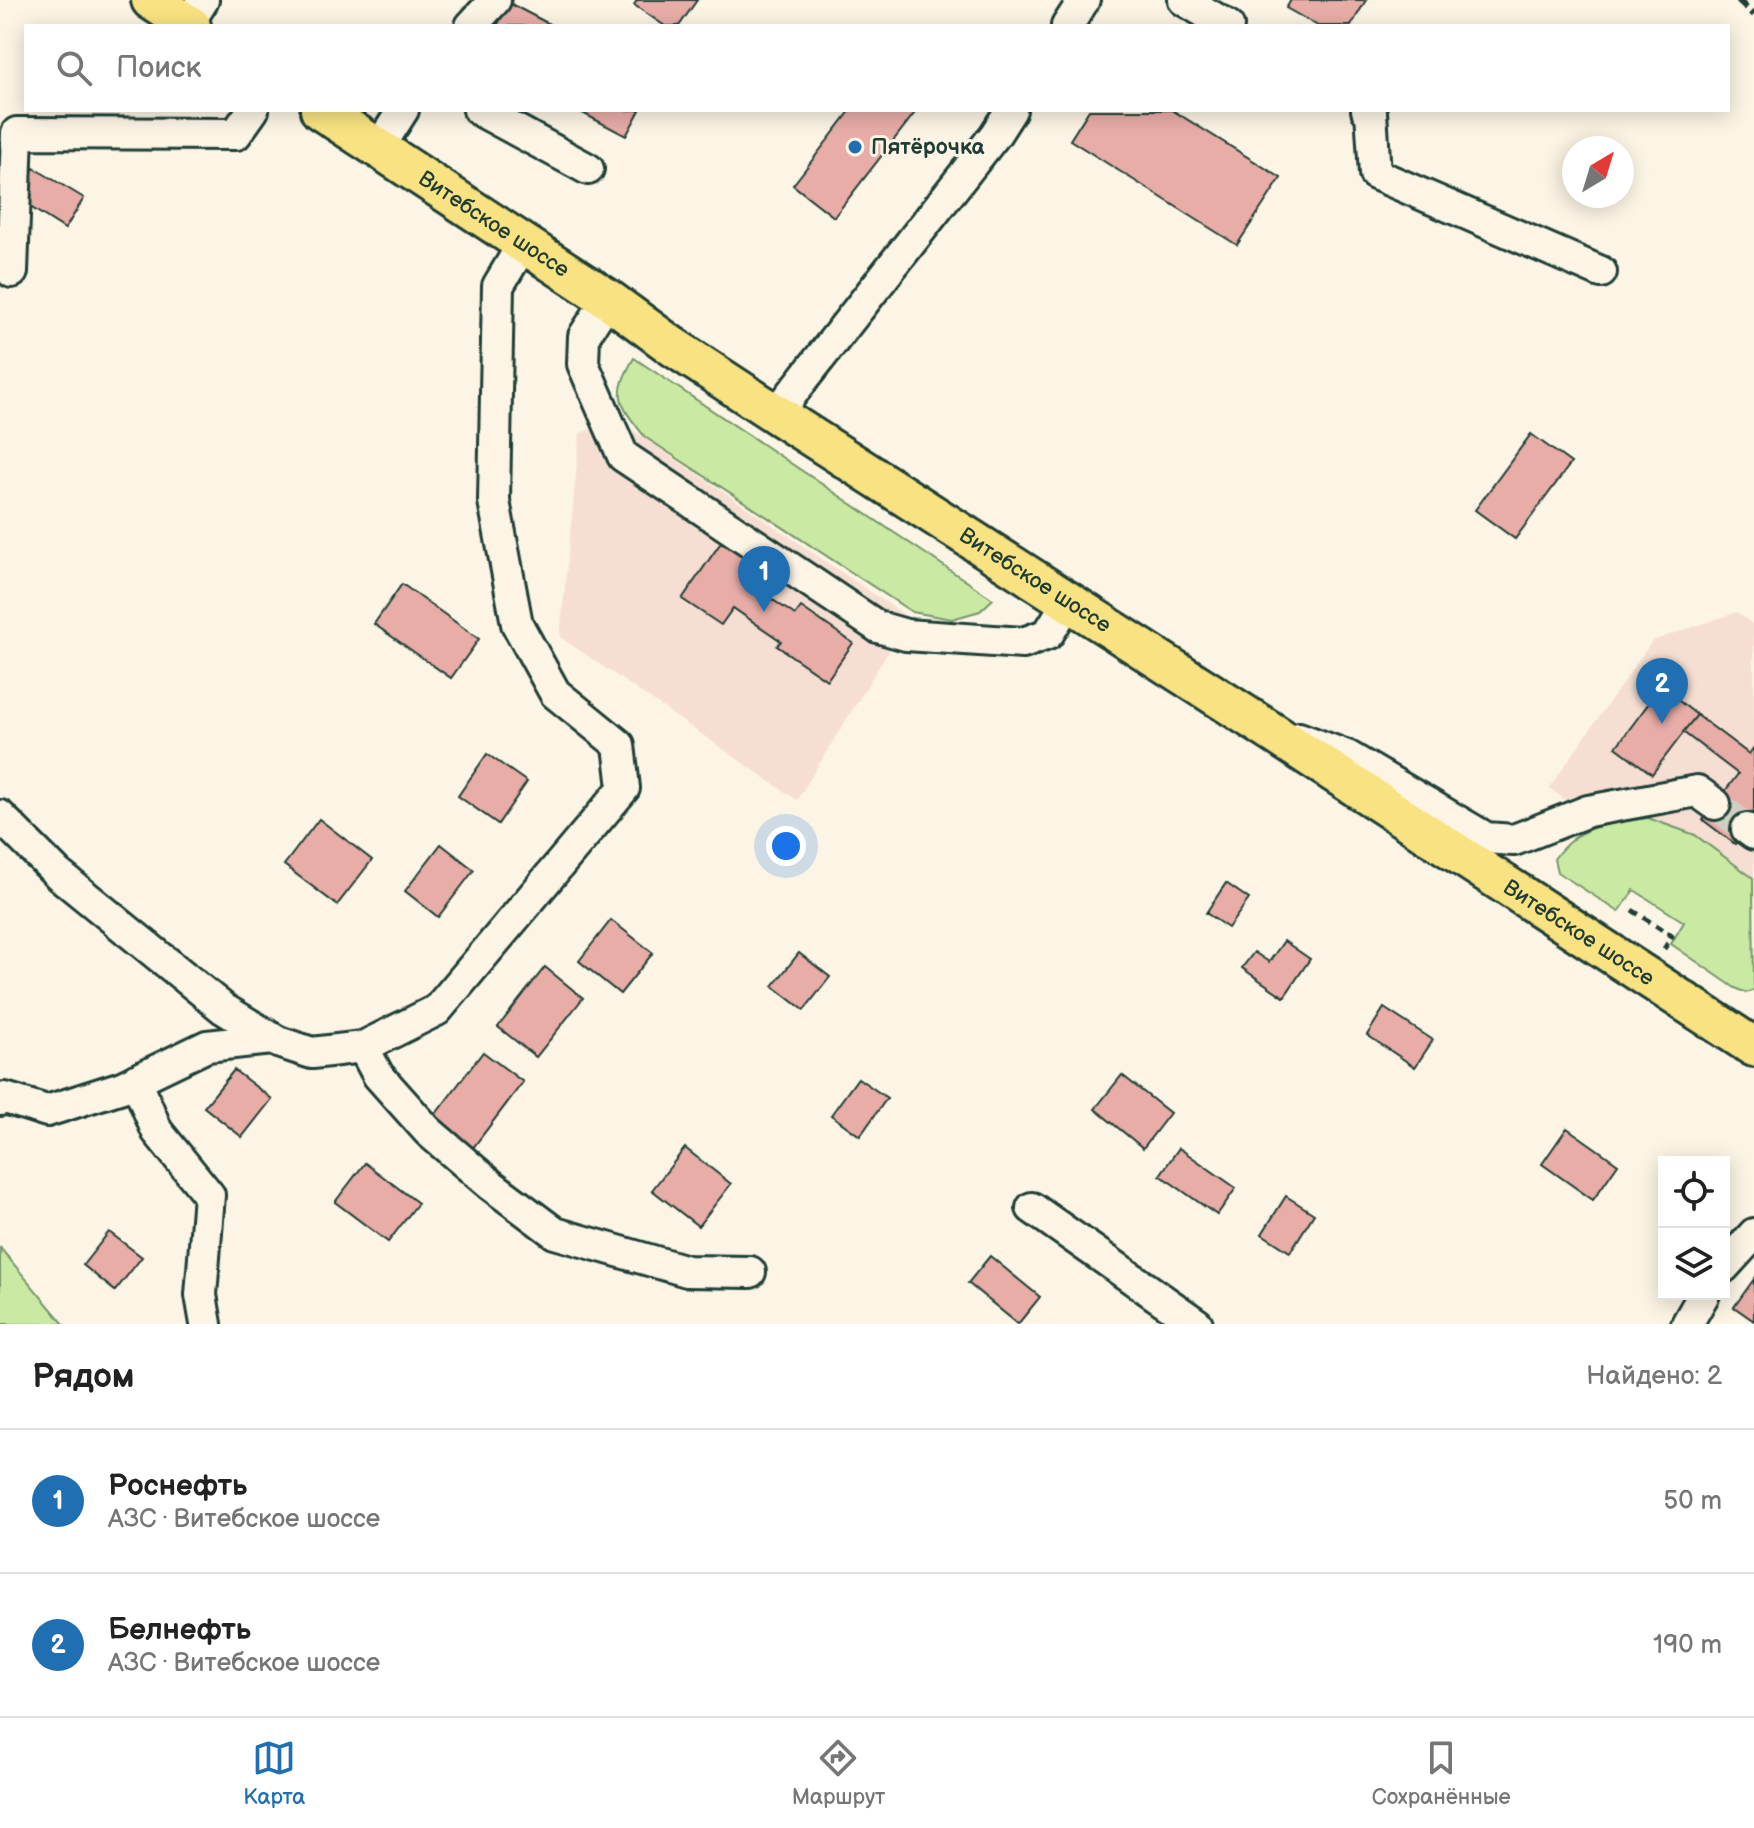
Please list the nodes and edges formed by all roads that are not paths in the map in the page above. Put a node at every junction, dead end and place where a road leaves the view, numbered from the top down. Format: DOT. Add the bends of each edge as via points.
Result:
graph roads {
  1 [pos="151,0"];
  2 [pos="495,0"];
  3 [pos="1084,0"];
  4 [pos="1184,0"];
  5 [pos="194,17"];
  6 [pos="473,24"];
  7 [pos="1068,24"];
  8 [pos="1225,24"];
  9 [pos="252,112"];
  10 [pos="323,112"];
  11 [pos="402,112"];
  12 [pos="483,112"];
  13 [pos="1010,112"];
  14 [pos="1371,112"];
  15 [pos="378,149"];
  16 [pos="588,169"];
  17 [pos="523,244"];
  18 [pos="12,272"];
  19 [pos="1601,272"];
  20 [pos="608,299"];
  21 [pos="776,414"];
  22 [pos="1068,602"];
  23 [pos="1261,725"];
  24 [pos="1715,804"];
  25 [pos="0,816"];
  26 [pos="272,1039"];
  27 [pos="363,1047"];
  28 [pos="1754,1047"];
  29 [pos="136,1080"];
  30 [pos="0,1100"];
  31 [pos="1032,1208"];
  32 [pos="1754,1234"];
  33 [pos="1730,1260"];
  34 [pos="750,1272"];
  35 [pos="1701,1300"];
  36 [pos="206,1324"];
  37 [pos="1197,1324"];
  38 [pos="1687,1324"];
  1 -- 5 [label="main road"];
  2 -- 6 [label="street"];
  3 -- 7 [label="street"];
  4 -- 8 [label="street"];
  9 -- 18 [label="street" via="236,134 17,133"];
  10 -- 15 [label="main road, Витебское шоссе"];
  11 -- 15 [label="street"];
  12 -- 16 [label="street"];
  13 -- 21 [label="street"];
  14 -- 19 [label="street" via="1375,174"];
  15 -- 17 [label="main road, Витебское шоссе"];
  17 -- 20 [label="main road, Витебское шоссе"];
  17 -- 27 [label="street" via="498,286 494,501 517,624 555,693 619,745 624,788 437,1010"];
  20 -- 21 [label="main road, Витебское шоссе"];
  20 -- 22 [label="street" via="584,336 583,364 623,456 878,627 906,635 1023,643 1048,634"];
  21 -- 22 [label="main road, Витебское шоссе"];
  22 -- 23 [label="main road, Витебское шоссе"];
  23 -- 24 [label="street" via="1347,756 1486,838 1514,840 1588,811 1697,791"];
  23 -- 28 [label="main road, Витебское шоссе"];
  25 -- 26 [label="street" via="58,874 224,1009"];
  26 -- 27 [label="street" via="312,1053"];
  26 -- 29 [label="street" via="207,1046"];
  27 -- 34 [label="street" via="378,1075 428,1131 555,1233 687,1271"];
  29 -- 30 [label="street" via="47,1111"];
  29 -- 36 [label="street" via="157,1131 209,1195 201,1295"];
  31 -- 37 [label="street"];
  32 -- 33 [label="street"];
  35 -- 38 [label="street"];
}
